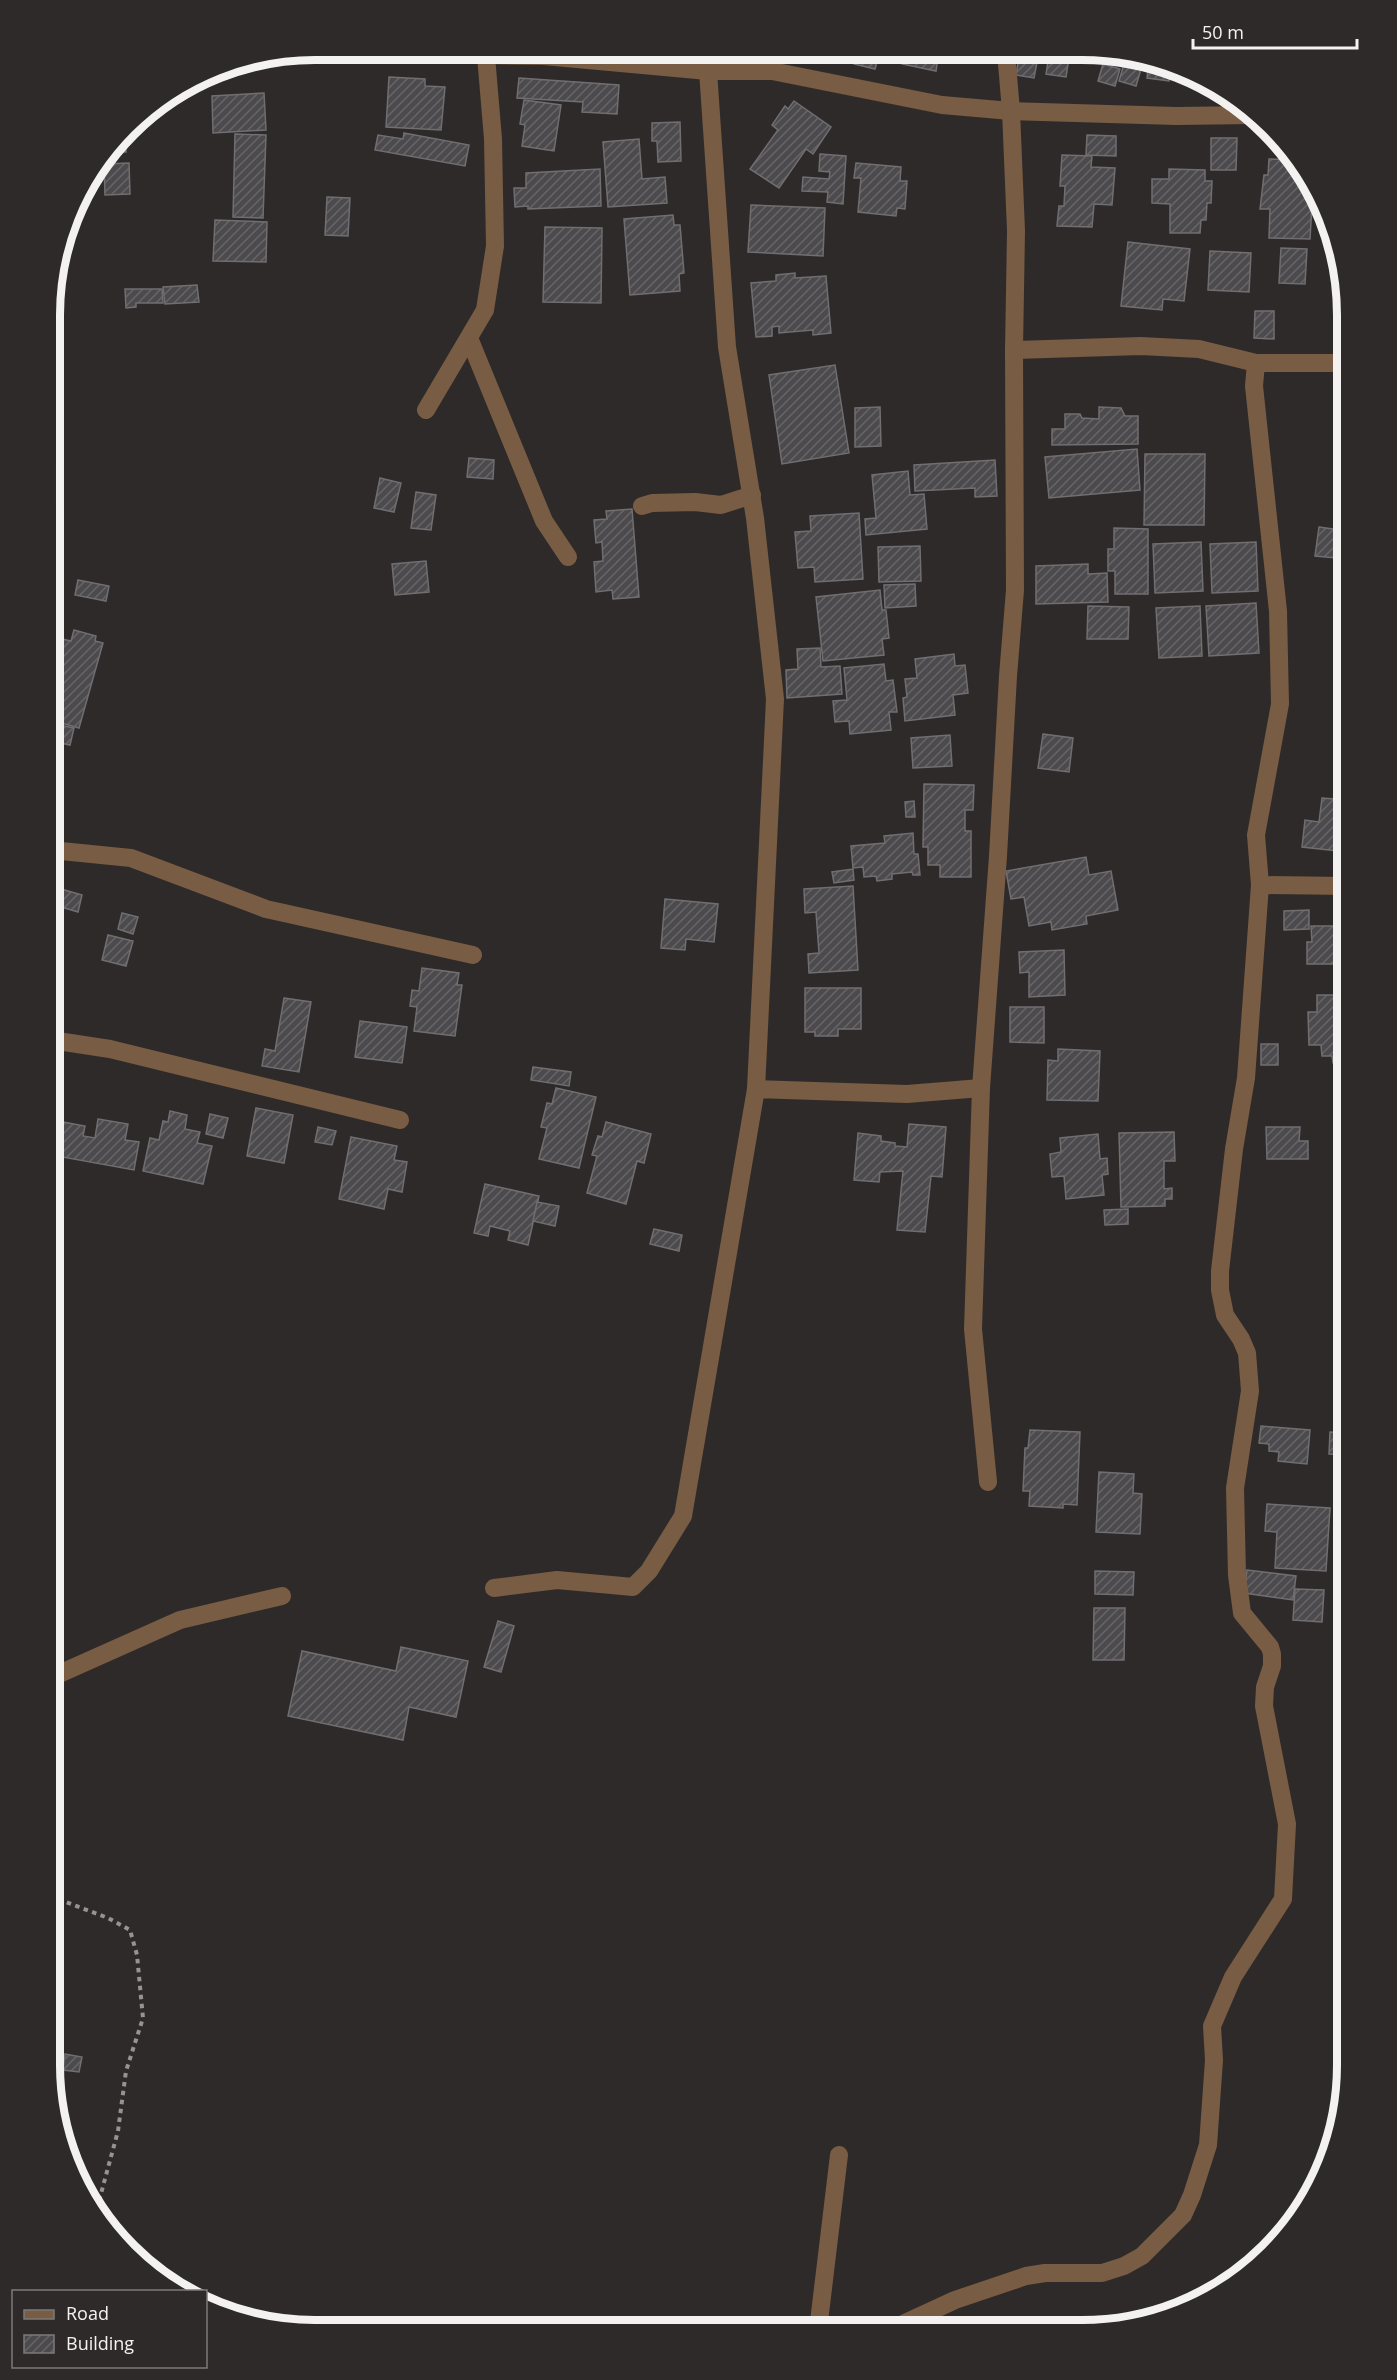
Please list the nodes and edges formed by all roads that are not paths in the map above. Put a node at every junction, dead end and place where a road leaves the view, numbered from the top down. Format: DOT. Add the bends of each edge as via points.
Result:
graph roads {
  1 [pos="486,60"];
  2 [pos="638,60"];
  3 [pos="1007,60"];
  4 [pos="708,71"];
  5 [pos="1011,111"];
  6 [pos="1241,116"];
  7 [pos="469,338"];
  8 [pos="1014,350"];
  9 [pos="1256,363"];
  10 [pos="1337,363"];
  11 [pos="426,410"];
  12 [pos="752,495"];
  13 [pos="642,506"];
  14 [pos="568,557"];
  15 [pos="60,851"];
  16 [pos="1260,885"];
  17 [pos="1337,886"];
  18 [pos="473,955"];
  19 [pos="60,1041"];
  20 [pos="981,1088"];
  21 [pos="756,1089"];
  22 [pos="400,1120"];
  23 [pos="988,1482"];
  24 [pos="494,1588"];
  25 [pos="282,1596"];
  26 [pos="60,1673"];
  27 [pos="839,2155"];
  28 [pos="819,2320"];
  29 [pos="912,2320"];
  1 -- 7 [label="street" via="495,246 485,310"];
  2 -- 4 [label="street"];
  3 -- 5 [label="street"];
  4 -- 5 [label="street" via="772,71 942,105"];
  4 -- 12 [label="street" via="727,347"];
  5 -- 6 [label="street"];
  5 -- 8 [label="street" via="1016,231"];
  7 -- 11 [label="street"];
  7 -- 14 [label="street" via="544,521"];
  8 -- 9 [label="street" via="1141,346 1199,349"];
  8 -- 20 [label="street" via="1015,590"];
  9 -- 10 [label="street"];
  9 -- 16 [label="street" via="1254,386 1278,611 1280,704 1256,835"];
  12 -- 13 [label="street" via="721,505 695,502"];
  12 -- 21 [label="street" via="775,699"];
  15 -- 18 [label="street" via="131,858 266,909"];
  16 -- 17 [label="street"];
  16 -- 29 [label="street" via="1246,1078 1234,1149 1220,1290 1225,1315 1247,1353 1250,1391 1235,1488 1237,1575 1242,1612 1272,1654 1264,1706 1287,1824 1283,1899 1233,1977 1212,2026 1214,2060 1208,2145 1183,2215 1143,2256 1124,2266 1102,2273 1026,2276 955,2300"];
  19 -- 22 [label="street" via="110,1049"];
  20 -- 21 [label="street" via="907,1094"];
  20 -- 23 [label="street" via="973,1329"];
  21 -- 24 [label="street" via="683,1516 649,1571 633,1587 557,1581"];
  25 -- 26 [label="street" via="180,1620"];
  27 -- 28 [label="street"];
}
